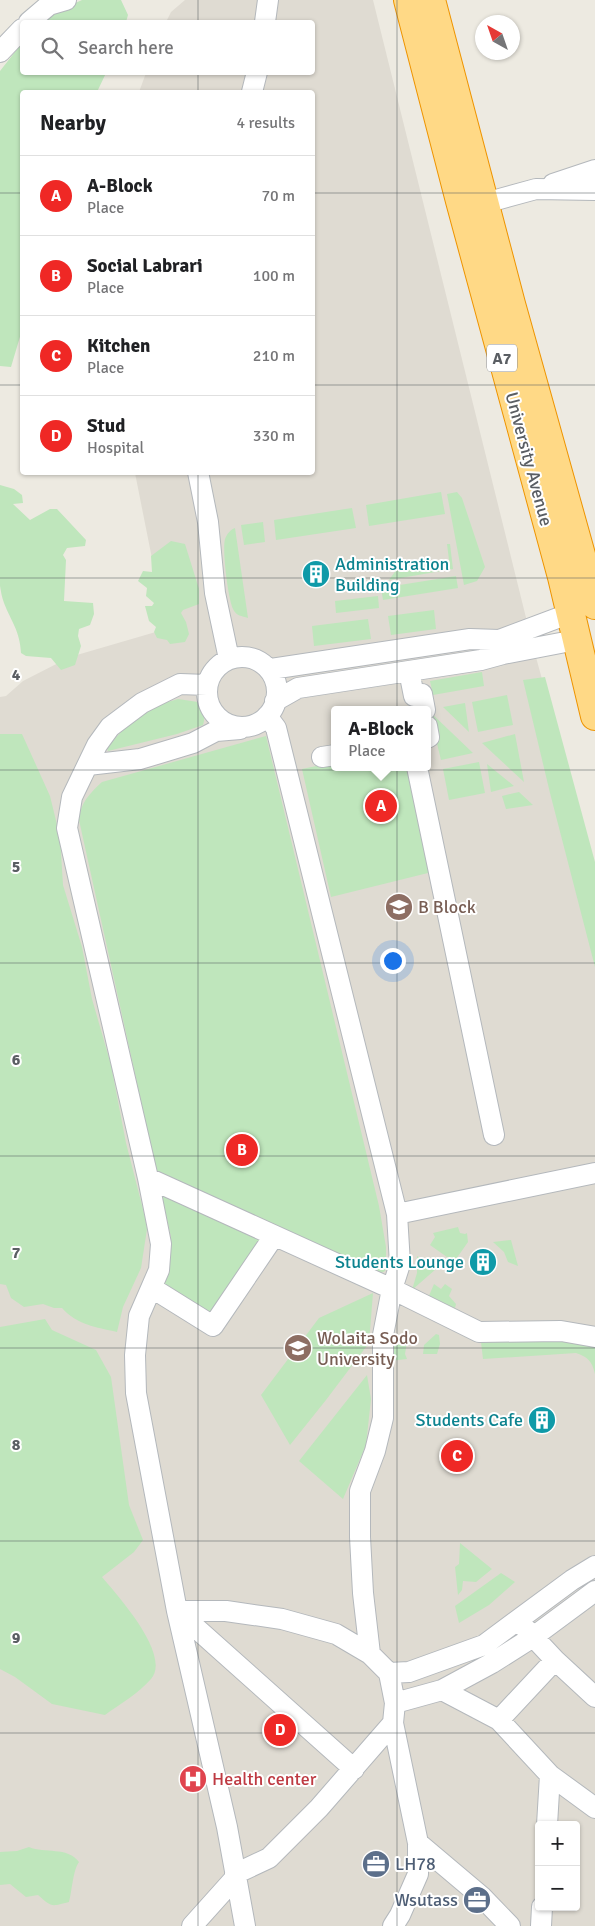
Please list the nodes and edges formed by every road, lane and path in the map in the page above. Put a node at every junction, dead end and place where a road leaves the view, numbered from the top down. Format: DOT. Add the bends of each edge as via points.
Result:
graph roads {
  1 [pos="66,0"];
  2 [pos="268,0"];
  3 [pos="408,0"];
  4 [pos="431,0"];
  5 [pos="31,20"];
  6 [pos="265,20"];
  7 [pos="20,31"];
  8 [pos="0,52"];
  9 [pos="256,75"];
  10 [pos="252,90"];
  11 [pos="595,170"];
  12 [pos="536,189"];
  13 [pos="595,190"];
  14 [pos="485,203"];
  15 [pos="199,475"];
  16 [pos="583,609"];
  17 [pos="576,640"];
  18 [pos="228,659"];
  19 [pos="270,670"];
  20 [pos="409,671"];
  21 [pos="207,685"];
  22 [pos="424,706"];
  23 [pos="271,709"];
  24 [pos="595,716"];
  25 [pos="244,728"];
  26 [pos="88,765"];
  27 [pos="418,771"];
  28 [pos="494,1136"];
  29 [pos="595,1173"];
  30 [pos="148,1178"];
  31 [pos="397,1214"];
  32 [pos="274,1236"];
  33 [pos="152,1288"];
  34 [pos="392,1288"];
  35 [pos="595,1337"];
  36 [pos="595,1566"];
  37 [pos="595,1591"];
  38 [pos="177,1612"];
  39 [pos="518,1621"];
  40 [pos="534,1637"];
  41 [pos="370,1654"];
  42 [pos="555,1660"];
  43 [pos="389,1673"];
  44 [pos="442,1690"];
  45 [pos="595,1697"];
  46 [pos="395,1703"];
  47 [pos="499,1720"];
  48 [pos="393,1723"];
  49 [pos="354,1770"];
  50 [pos="550,1775"];
  51 [pos="595,1808"];
  52 [pos="547,1821"];
  53 [pos="418,1843"];
  54 [pos="235,1876"];
  55 [pos="542,1911"];
  56 [pos="400,1922"];
  57 [pos="192,1926"];
  58 [pos="245,1926"];
  59 [pos="510,1926"];
  60 [pos="541,1926"];
  1 -- 5 [label="street" via="49,5"];
  2 -- 6 [label="street"];
  3 -- 16 [label="highway, University Avenue / A7" via="464,220"];
  4 -- 14 [label="highway, University Avenue / A7"];
  7 -- 8 [label="street"];
  9 -- 10 [label="street"];
  11 -- 12 [label="street"];
  12 -- 13 [label="street"];
  12 -- 14 [label="street"];
  14 -- 16 [label="highway, University Avenue / A7"];
  15 -- 18 [label="street"];
  16 -- 17 [label="highway, University Avenue / A7"];
  16 -- 19 [label="street" via="499,640 470,639"];
  17 -- 20 [label="street"];
  17 -- 24 [label="highway, University Avenue / A7"];
  18 -- 19 [label="street" via="248,657 258,660"];
  18 -- 21 [label="street" via="214,670"];
  19 -- 23 [label="street" via="275,683"];
  20 -- 22 [label="street" via="414,696 422,694"];
  20 -- 23 [label="street" via="298,688"];
  21 -- 25 [label="street" via="207,697 214,714 227,724"];
  21 -- 26 [label="street" via="180,684 142,703 110,728"];
  23 -- 25 [label="street" via="260,722"];
  23 -- 31 [label="street"];
  25 -- 26 [label="street" via="216,731 193,743 140,758"];
  26 -- 30 [label="street" via="72,797 67,828"];
  27 -- 28 [label="street"];
  29 -- 31 [label="street"];
  30 -- 32 [label="street"];
  30 -- 33 [label="street" via="161,1244 159,1270"];
  31 -- 34 [label="street" via="400,1264"];
  32 -- 33 [label="street" via="213,1326"];
  32 -- 34 [label="street"];
  33 -- 38 [label="street" via="138,1316 136,1392"];
  34 -- 35 [label="street" via="479,1332 561,1331"];
  34 -- 41 [label="street" via="383,1335 383,1418 360,1490 363,1593"];
  36 -- 39 [label="street"];
  37 -- 40 [label="street"];
  38 -- 41 [label="street" via="226,1611 282,1619 336,1634"];
  38 -- 49 [label="street"];
  38 -- 54 [label="street" via="227,1827"];
  39 -- 40 [label="street"];
  39 -- 43 [label="street" via="484,1645 408,1672"];
  40 -- 42 [label="street"];
  40 -- 44 [label="street"];
  41 -- 43 [label="street"];
  42 -- 45 [label="street"];
  42 -- 47 [label="street"];
  43 -- 46 [label="street"];
  44 -- 46 [label="street"];
  44 -- 47 [label="street"];
  46 -- 48 [label="street"];
  47 -- 50 [label="street"];
  48 -- 49 [label="street"];
  48 -- 53 [label="street"];
  49 -- 54 [label="street" via="269,1858"];
  50 -- 51 [label="street"];
  50 -- 52 [label="street"];
  53 -- 56 [label="street" via="418,1874"];
  53 -- 59 [label="street" via="482,1897"];
  54 -- 57 [label="street"];
  54 -- 58 [label="street"];
  55 -- 60 [label="street"];
}
